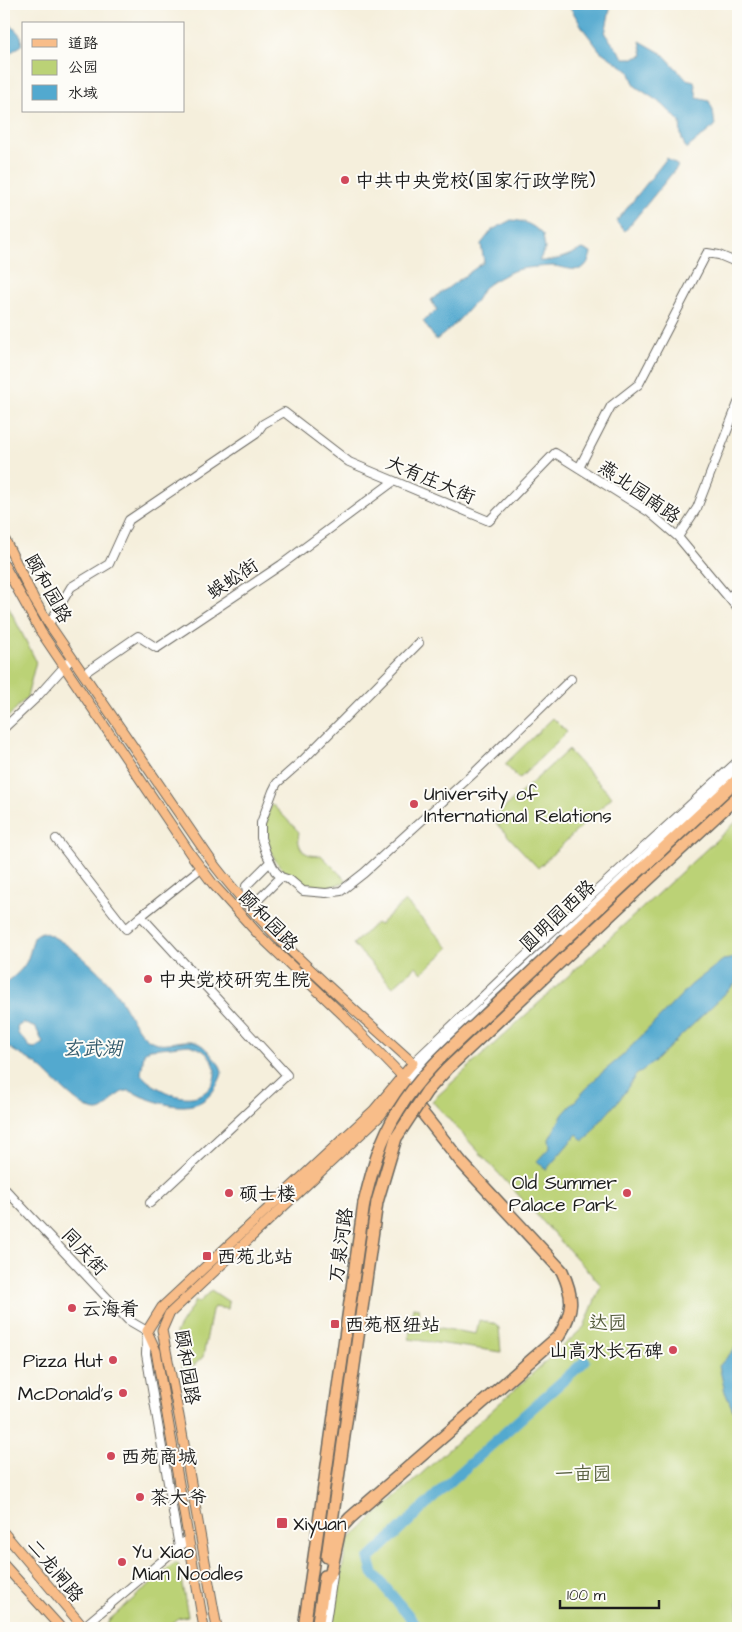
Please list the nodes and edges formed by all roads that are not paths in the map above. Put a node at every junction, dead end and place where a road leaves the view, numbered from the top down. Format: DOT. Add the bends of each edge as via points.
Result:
graph roads {
  1 [pos="738,263"];
  2 [pos="738,404"];
  3 [pos="555,454"];
  4 [pos="579,468"];
  5 [pos="394,481"];
  6 [pos="678,537"];
  7 [pos="4,538"];
  8 [pos="4,565"];
  9 [pos="738,589"];
  10 [pos="729,597"];
  11 [pos="738,608"];
  12 [pos="49,624"];
  13 [pos="419,643"];
  14 [pos="72,658"];
  15 [pos="64,666"];
  16 [pos="83,674"];
  17 [pos="571,679"];
  18 [pos="4,728"];
  19 [pos="738,761"];
  20 [pos="738,771"];
  21 [pos="738,780"];
  22 [pos="738,796"];
  23 [pos="56,839"];
  24 [pos="270,862"];
  25 [pos="201,868"];
  26 [pos="281,877"];
  27 [pos="246,900"];
  28 [pos="141,916"];
  29 [pos="413,1064"];
  30 [pos="402,1082"];
  31 [pos="4,1188"];
  32 [pos="376,1202"];
  33 [pos="150,1203"];
  34 [pos="162,1330"];
  35 [pos="146,1331"];
  36 [pos="4,1533"];
  37 [pos="188,1539"];
  38 [pos="179,1547"];
  39 [pos="4,1565"];
  40 [pos="328,1579"];
  41 [pos="60,1628"];
  42 [pos="83,1628"];
  43 [pos="204,1628"];
  44 [pos="217,1628"];
  45 [pos="304,1628"];
  46 [pos="317,1628"];
  47 [pos="325,1628"];
  1 -- 4 [label="street" via="707,253 639,384 611,406"];
  2 -- 6 [label="street" via="697,508"];
  3 -- 4 [label="street, 燕北园南路"];
  3 -- 5 [label="street, 大有庄大街" via="489,521"];
  4 -- 6 [label="street, 燕北园南路" via="649,512"];
  5 -- 12 [label="street, 大有庄大街" via="349,462 284,412 129,520 109,564 72,587"];
  5 -- 16 [label="street, 蜈蚣街" via="281,566 157,648 138,636"];
  6 -- 10 [label="street, 燕北园南路"];
  7 -- 12 [label="main road, 颐和园路"];
  8 -- 15 [label="main road, 颐和园路" via="32,618"];
  9 -- 10 [label="street"];
  10 -- 11 [label="street, 燕北园南路"];
  12 -- 14 [label="main road, 颐和园路"];
  13 -- 24 [label="street" via="277,783 261,823 261,838"];
  14 -- 15 [label="street"];
  14 -- 16 [label="main road, 颐和园路"];
  15 -- 18 [label="street"];
  15 -- 25 [label="main road, 颐和园路"];
  16 -- 27 [label="main road, 颐和园路" via="201,849"];
  17 -- 26 [label="street" via="475,772 341,891 303,891"];
  19 -- 29 [label="street, 圆明园西路"];
  20 -- 30 [label="street, 圆明园西路"];
  21 -- 45 [label="highway, 万泉河路, bridge" via="439,1059 416,1083 397,1111 377,1153 364,1204"];
  22 -- 32 [label="highway, 圆明园西路, bridge" via="446,1069 396,1138"];
  23 -- 28 [label="street" via="126,929"];
  24 -- 26 [label="street"];
  24 -- 27 [label="street" via="246,886"];
  25 -- 28 [label="street"];
  25 -- 30 [label="main road, 颐和园路" via="259,936 343,1015"];
  26 -- 27 [label="street" via="258,899"];
  27 -- 29 [label="main road, 颐和园路" via="300,960"];
  28 -- 33 [label="street" via="287,1075"];
  29 -- 30 [label="main road"];
  30 -- 34 [label="main road, 颐和园路" via="380,1116 169,1314"];
  30 -- 35 [label="main road, 颐和园路" via="162,1307"];
  30 -- 40 [label="highway" via="462,1163 562,1271 572,1297 569,1316 559,1336 340,1529"];
  31 -- 35 [label="street, 同庆街" via="128,1320"];
  32 -- 40 [label="highway, 万泉河路"];
  34 -- 35 [label="street"];
  34 -- 44 [label="main road, 颐和园路"];
  35 -- 37 [label="main road, 颐和园路" via="156,1351"];
  35 -- 38 [label="street, 颐和园路" via="146,1354"];
  36 -- 42 [label="main road, 二龙闸路"];
  37 -- 38 [label="street"];
  37 -- 43 [label="main road, 颐和园路"];
  38 -- 42 [label="street"];
  39 -- 41 [label="main road, 二龙闸路"];
  40 -- 46 [label="highway, 万泉河路"];
  40 -- 47 [label="street"];
}
